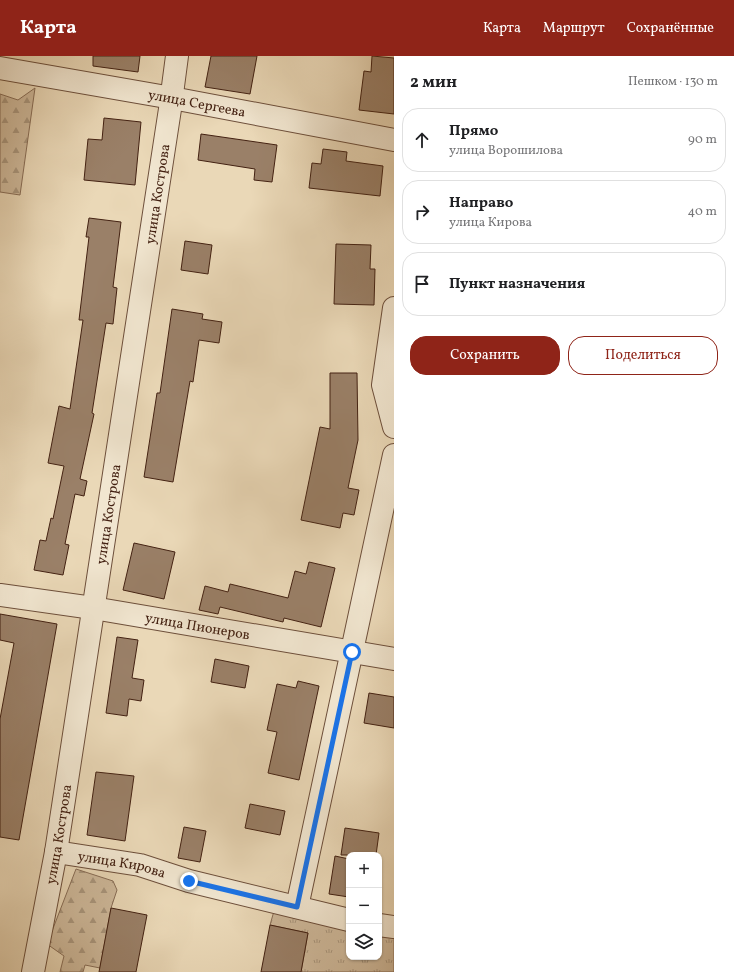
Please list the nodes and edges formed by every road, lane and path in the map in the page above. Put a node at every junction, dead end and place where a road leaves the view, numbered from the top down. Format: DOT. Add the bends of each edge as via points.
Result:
graph roads {
  1 [pos="177,56"];
  2 [pos="0,68"];
  3 [pos="172,98"];
  4 [pos="394,140"];
  5 [pos="394,308"];
  6 [pos="393,416"];
  7 [pos="394,455"];
  8 [pos="0,595"];
  9 [pos="93,608"];
  10 [pos="352,652"];
  11 [pos="394,659"];
  12 [pos="56,852"];
  13 [pos="297,907"];
  14 [pos="346,919"];
  15 [pos="382,925"];
  16 [pos="394,927"];
  17 [pos="33,972"];
  1 -- 3 [label="street, улица Кострова"];
  2 -- 3 [label="street, улица Сергеева"];
  3 -- 4 [label="street, улица Сергеева"];
  3 -- 9 [label="street, улица Кострова"];
  5 -- 6 [label="street" via="383,386"];
  7 -- 10 [label="street"];
  8 -- 9 [label="street, улица Пионеров"];
  9 -- 10 [label="street, улица Пионеров"];
  9 -- 12 [label="street, улица Кострова"];
  10 -- 11 [label="street, улица Пионеров"];
  10 -- 13 [label="street"];
  12 -- 13 [label="street, улица Кирова" via="140,865 189,881"];
  12 -- 17 [label="street, улица Кострова"];
  13 -- 14 [label="street, улица Кирова"];
  15 -- 16 [label="street"];
}
